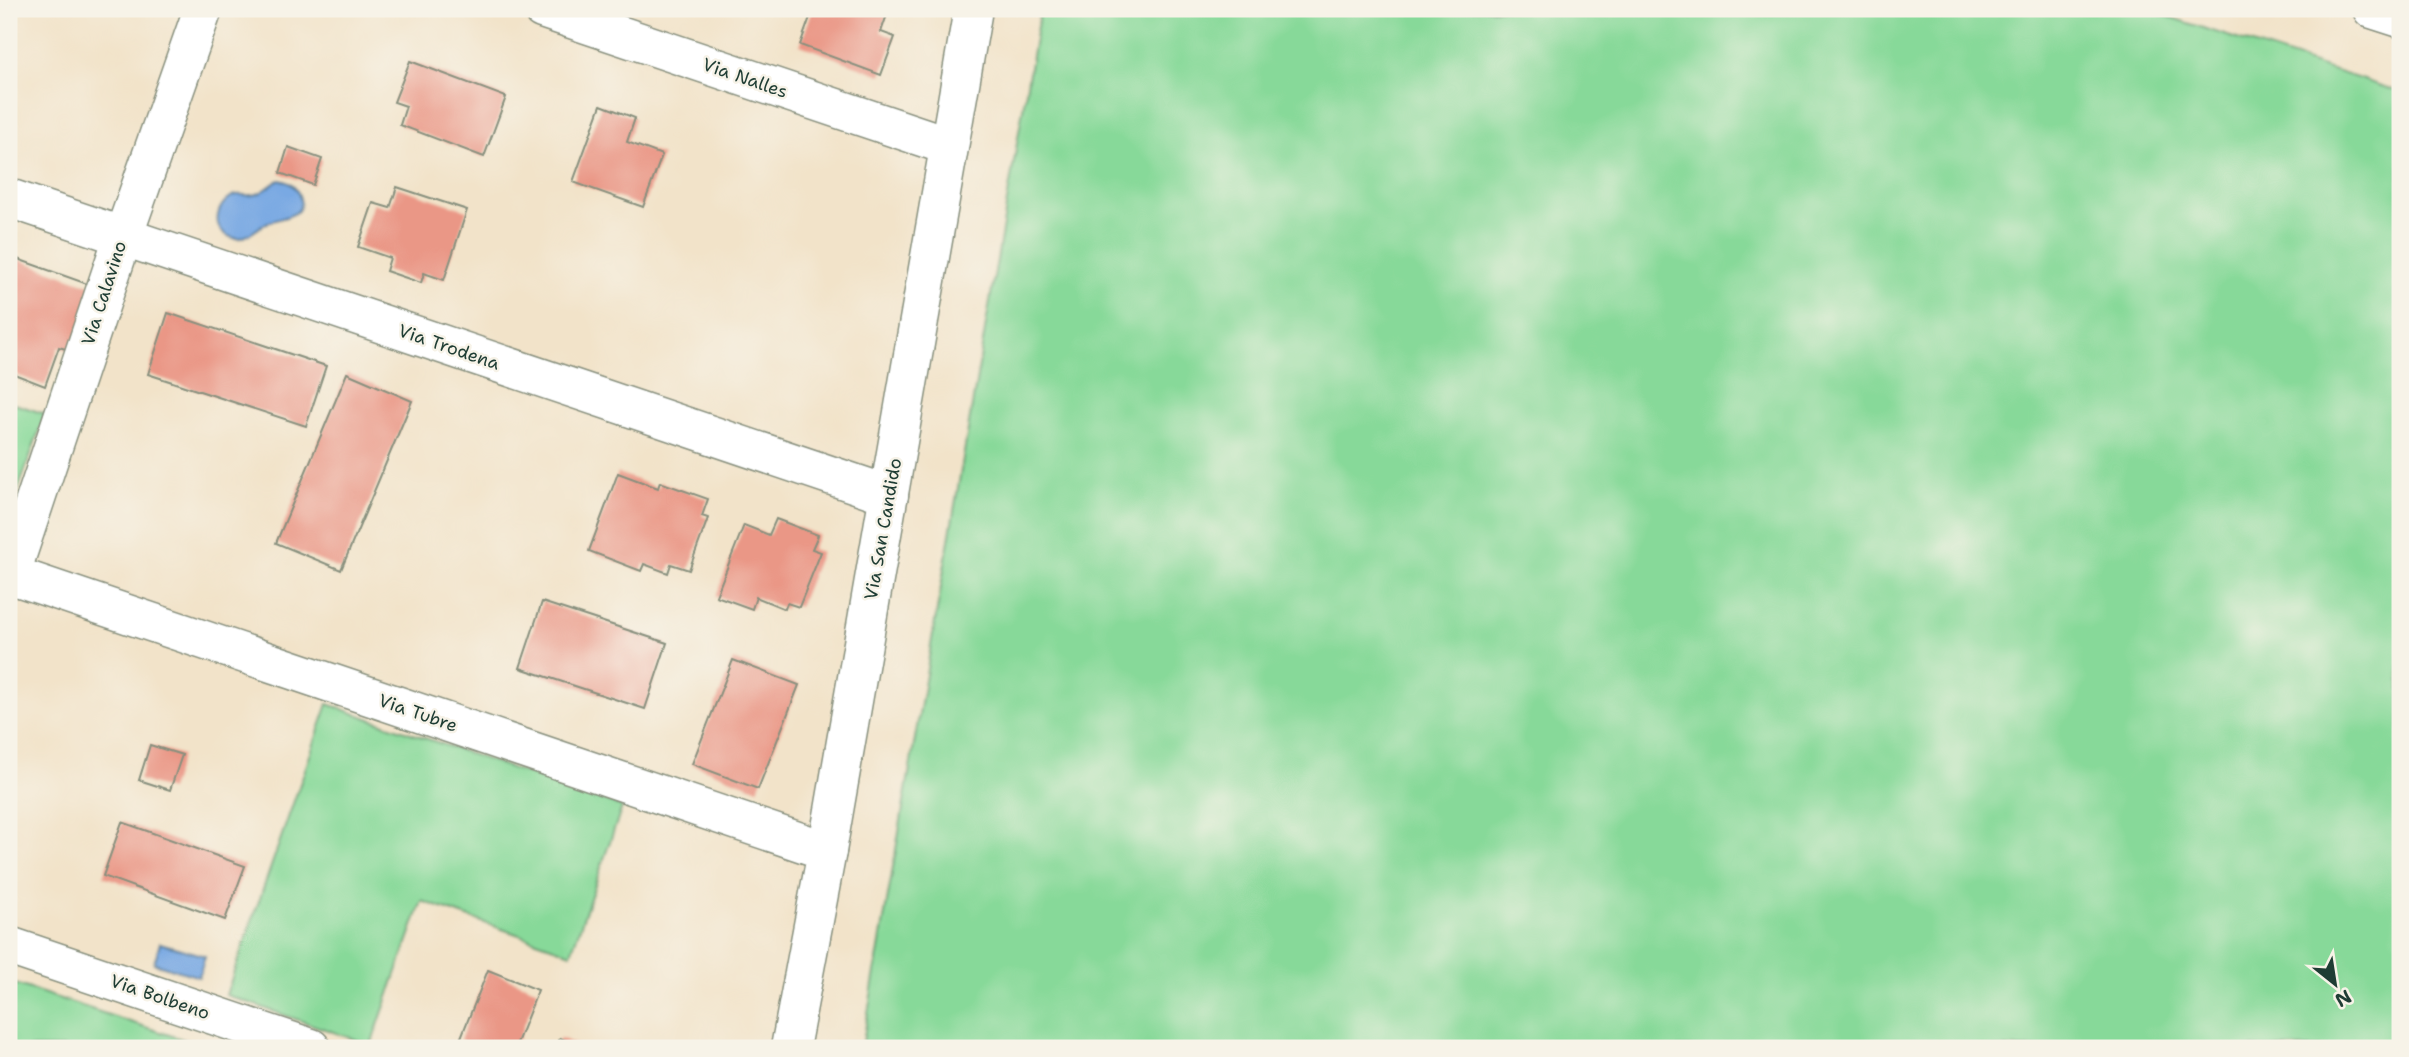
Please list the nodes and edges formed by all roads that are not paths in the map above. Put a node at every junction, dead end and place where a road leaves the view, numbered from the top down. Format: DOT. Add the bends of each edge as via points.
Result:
graph roads {
  1 [pos="203,9"];
  2 [pos="542,9"];
  3 [pos="973,9"];
  4 [pos="2372,9"];
  5 [pos="2400,18"];
  6 [pos="949,146"];
  7 [pos="9,198"];
  8 [pos="122,236"];
  9 [pos="889,495"];
  10 [pos="9,576"];
  11 [pos="827,851"];
  12 [pos="9,946"];
  13 [pos="311,1048"];
  14 [pos="790,1048"];
  1 -- 8 [label="street, Via Calavino"];
  2 -- 6 [label="street, Via Nalles"];
  3 -- 6 [label="street, Via San Candido"];
  4 -- 5 [label="street"];
  6 -- 9 [label="street, Via San Candido"];
  7 -- 8 [label="street, Via Trodena"];
  8 -- 9 [label="street, Via Trodena"];
  8 -- 10 [label="street, Via Calavino"];
  9 -- 11 [label="street, Via San Candido"];
  10 -- 11 [label="street, Via Tubre"];
  11 -- 14 [label="street, Via San Candido"];
  12 -- 13 [label="street, Via Bolbeno"];
}
